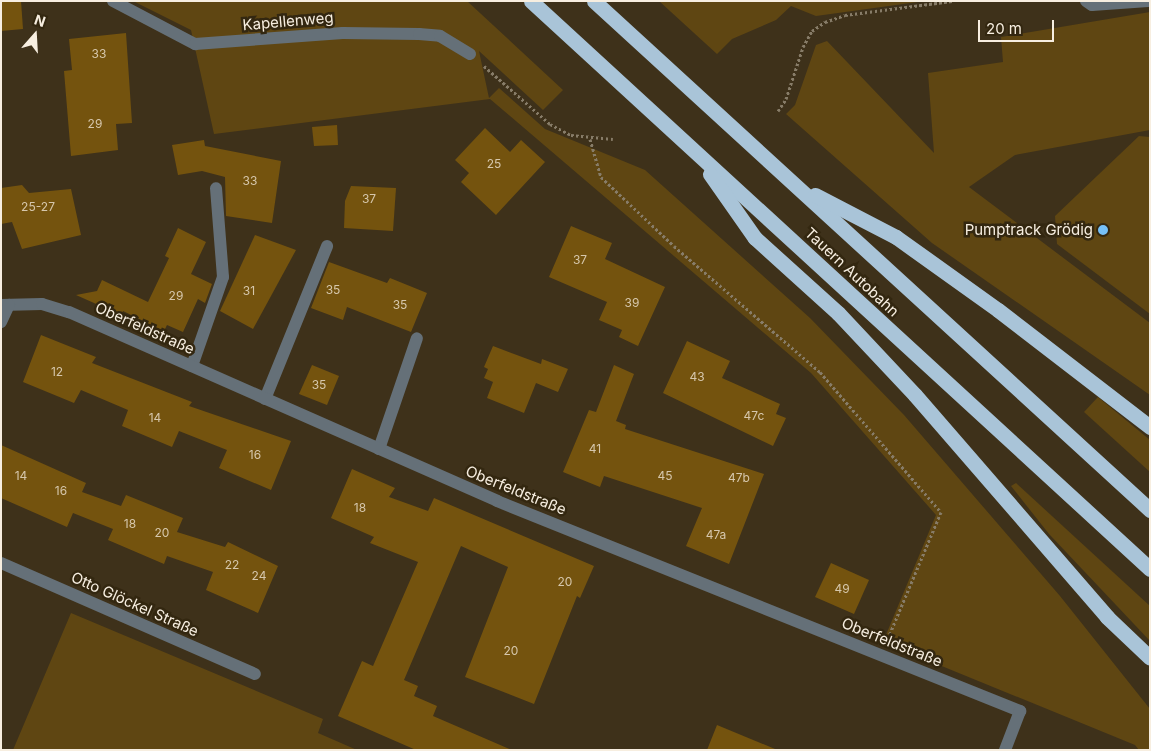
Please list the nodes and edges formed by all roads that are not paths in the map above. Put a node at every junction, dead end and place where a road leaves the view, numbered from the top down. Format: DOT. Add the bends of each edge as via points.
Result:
graph roads {
  1 [pos="113,1"];
  2 [pos="531,1"];
  3 [pos="594,1"];
  4 [pos="1086,1"];
  5 [pos="1148,1"];
  6 [pos="470,54"];
  7 [pos="693,150"];
  8 [pos="796,185"];
  9 [pos="216,188"];
  10 [pos="327,246"];
  11 [pos="5,305"];
  12 [pos="1,322"];
  13 [pos="418,338"];
  14 [pos="192,366"];
  15 [pos="265,399"];
  16 [pos="1150,427"];
  17 [pos="379,449"];
  18 [pos="1150,510"];
  19 [pos="1,563"];
  20 [pos="1150,569"];
  21 [pos="1150,658"];
  22 [pos="255,674"];
  23 [pos="1005,750"];
  1 -- 6 [label="street, Kapellenweg" via="195,44 343,33 418,34 440,36"];
  2 -- 7 [label="highway, Tauern Autobahn"];
  3 -- 8 [label="highway, Tauern Autobahn"];
  4 -- 5 [label="street" via="1092,5"];
  7 -- 20 [label="highway, Tauern Autobahn"];
  7 -- 21 [label="highway" via="755,238 838,313 896,374 1107,617"];
  8 -- 16 [label="highway" via="896,237 1006,316"];
  8 -- 18 [label="highway, Tauern Autobahn"];
  9 -- 14 [label="street" via="223,277"];
  10 -- 15 [label="street"];
  11 -- 12 [label="street"];
  11 -- 14 [label="street, Oberfeldstraße" via="42,304 69,312"];
  13 -- 17 [label="street"];
  14 -- 15 [label="street, Oberfeldstraße"];
  15 -- 17 [label="street, Oberfeldstraße"];
  17 -- 23 [label="street, Oberfeldstraße" via="498,501 1020,711"];
  19 -- 22 [label="street, Otto Glöckel Straße"];
}
